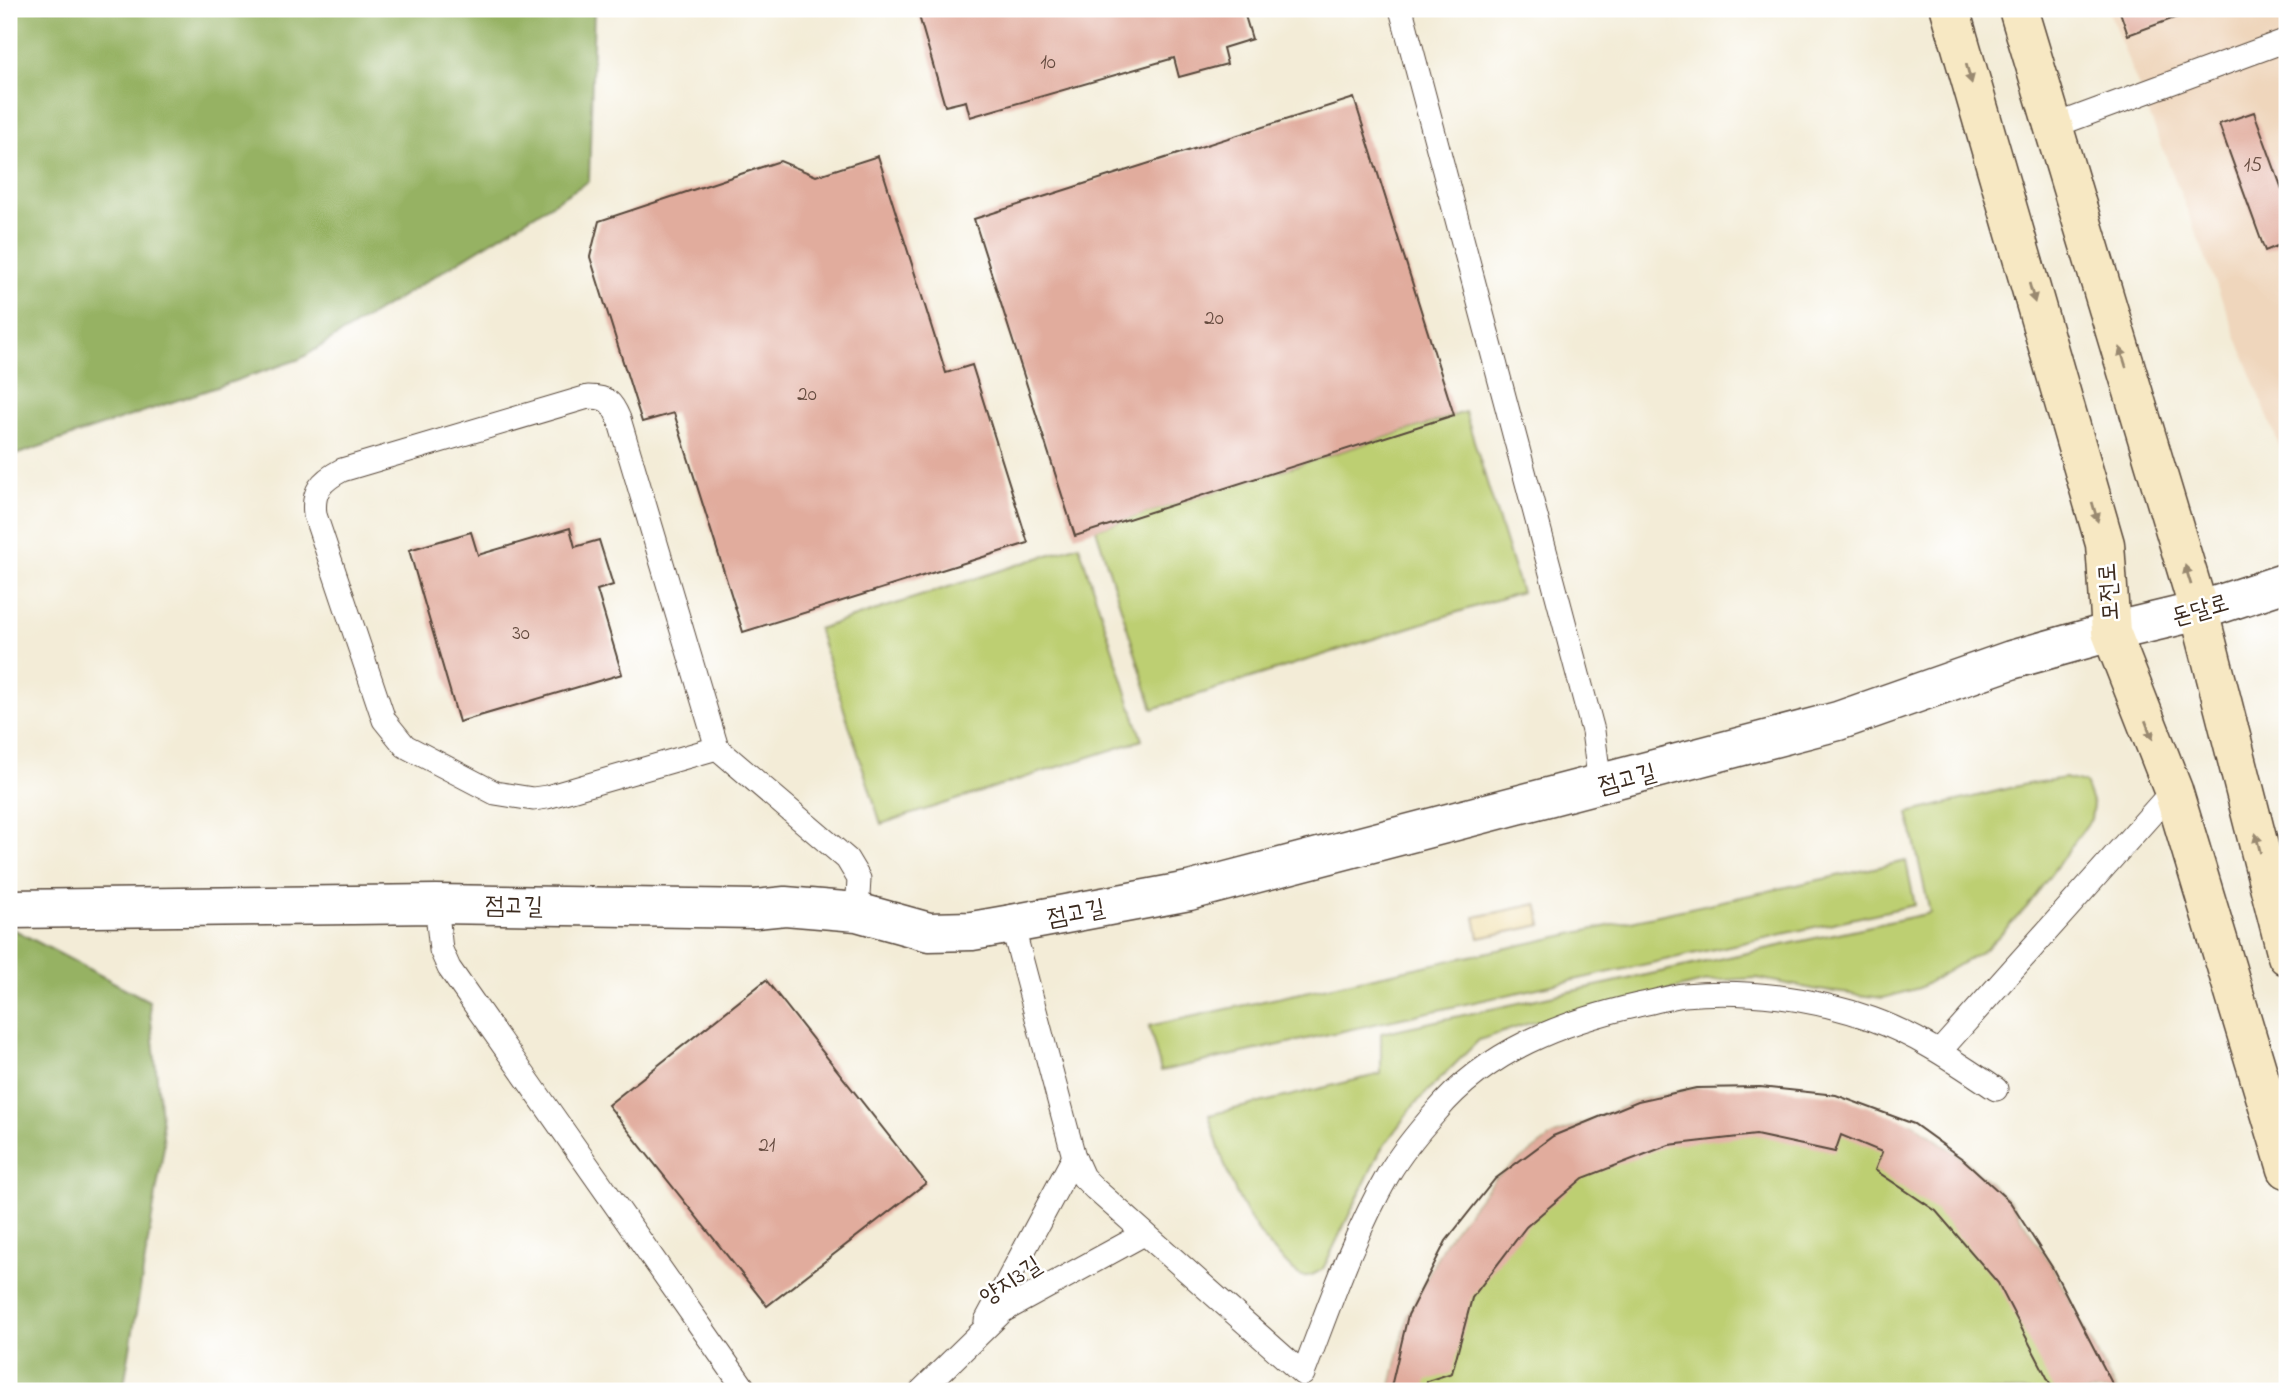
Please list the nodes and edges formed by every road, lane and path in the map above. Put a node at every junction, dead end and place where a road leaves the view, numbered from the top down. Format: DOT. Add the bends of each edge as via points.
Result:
graph roads {
  1 [pos="1401,9"];
  2 [pos="1950,9"];
  3 [pos="2018,9"];
  4 [pos="2287,40"];
  5 [pos="2054,126"];
  6 [pos="2287,582"];
  7 [pos="2199,611"];
  8 [pos="2111,632"];
  9 [pos="717,748"];
  10 [pos="1600,785"];
  11 [pos="2173,790"];
  12 [pos="436,904"];
  13 [pos="9,909"];
  14 [pos="857,912"];
  15 [pos="1013,924"];
  16 [pos="2287,956"];
  17 [pos="1940,1051"];
  18 [pos="1996,1089"];
  19 [pos="1074,1157"];
  20 [pos="2287,1169"];
  21 [pos="1144,1234"];
  22 [pos="978,1335"];
  23 [pos="1302,1383"];
  24 [pos="746,1391"];
  25 [pos="921,1391"];
  1 -- 10 [label="lane" via="1593,731"];
  2 -- 8 [label="main road, 모전로, one-way" via="2105,544"];
  3 -- 5 [label="main road"];
  4 -- 5 [label="lane"];
  7 -- 5 [label="main road, one-way"];
  6 -- 7 [label="street, 돈달로"];
  7 -- 8 [label="street, 돈달로"];
  16 -- 7 [label="main road, one-way"];
  8 -- 10 [label="street, 점고길" via="2011,660 1838,722"];
  8 -- 11 [label="main road, 모전로, one-way"];
  9 -- 9 [label="lane" via="533,799 495,793 405,746 384,720 315,515 313,501 320,485 342,470 588,397 601,397 613,405 619,419"];
  9 -- 14 [label="lane" via="847,859 859,879"];
  10 -- 15 [label="street, 점고길" via="1189,891"];
  11 -- 17 [label="lane"];
  11 -- 20 [label="main road, 모전로"];
  12 -- 13 [label="street, 점고길"];
  12 -- 14 [label="street, 점고길" via="785,906"];
  12 -- 24 [label="lane" via="441,950 454,977"];
  14 -- 15 [label="street, 점고길" via="929,932"];
  15 -- 19 [label="lane"];
  17 -- 18 [label="lane"];
  17 -- 23 [label="lane" via="1873,1020 1816,1003 1749,994 1683,995 1551,1030 1487,1063 1437,1110 1389,1174 1350,1252"];
  19 -- 21 [label="lane" via="1083,1178"];
  19 -- 22 [label="lane"];
  21 -- 22 [label="lane, 양지3길" via="1003,1311"];
  21 -- 23 [label="lane"];
  22 -- 25 [label="lane, 양지3길"];
}
